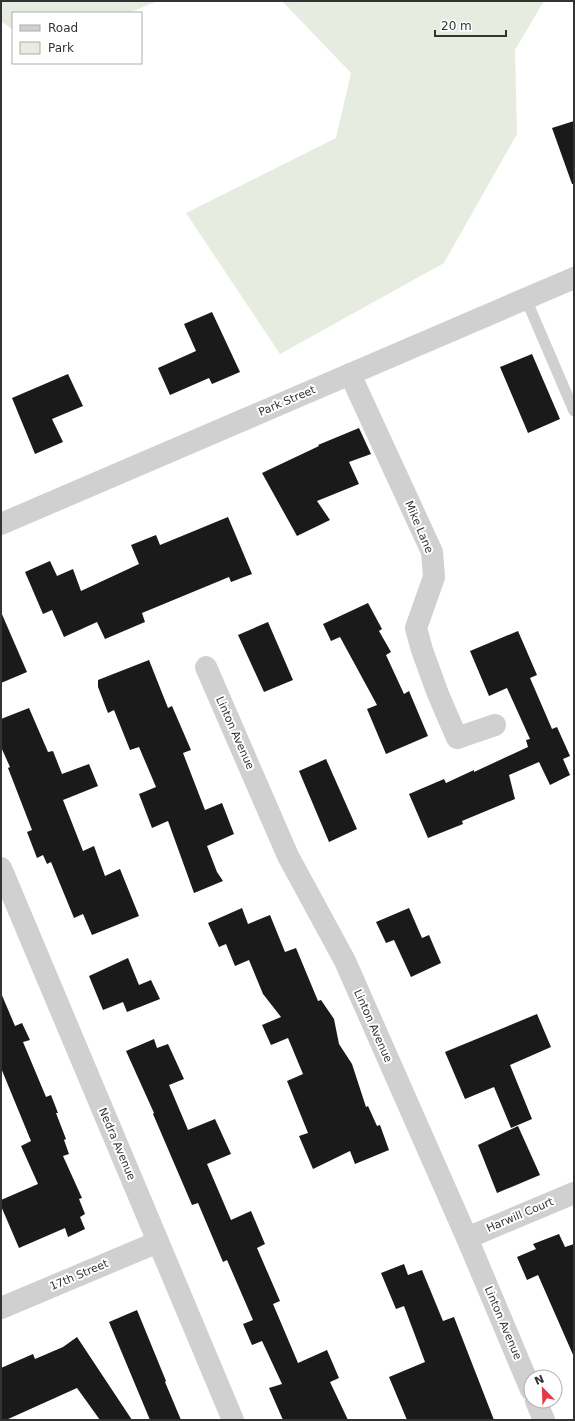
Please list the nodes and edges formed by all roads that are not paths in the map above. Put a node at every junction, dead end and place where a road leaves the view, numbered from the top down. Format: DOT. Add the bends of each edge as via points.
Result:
graph roads {
  1 [pos="574,278"];
  2 [pos="526,299"];
  3 [pos="350,374"];
  4 [pos="574,411"];
  5 [pos="1,524"];
  6 [pos="206,667"];
  7 [pos="495,725"];
  8 [pos="1,868"];
  9 [pos="574,1192"];
  10 [pos="467,1238"];
  11 [pos="158,1242"];
  12 [pos="1,1308"];
  13 [pos="523,1371"];
  14 [pos="539,1409"];
  15 [pos="233,1420"];
  16 [pos="544,1420"];
  1 -- 2 [label="street, Park Street"];
  2 -- 3 [label="street, Park Street"];
  2 -- 4 [label="lane"];
  3 -- 5 [label="street, Park Street"];
  3 -- 7 [label="street, Mike Lane" via="432,552 434,577 416,628 438,694 457,738"];
  6 -- 10 [label="street, Linton Avenue" via="288,856 345,961"];
  8 -- 11 [label="street, Nedra Avenue"];
  9 -- 10 [label="street, Harwill Court"];
  10 -- 13 [label="street, Linton Avenue"];
  11 -- 12 [label="street, 17th Street"];
  11 -- 15 [label="street, Nedra Avenue"];
  14 -- 16 [label="street"];
}
